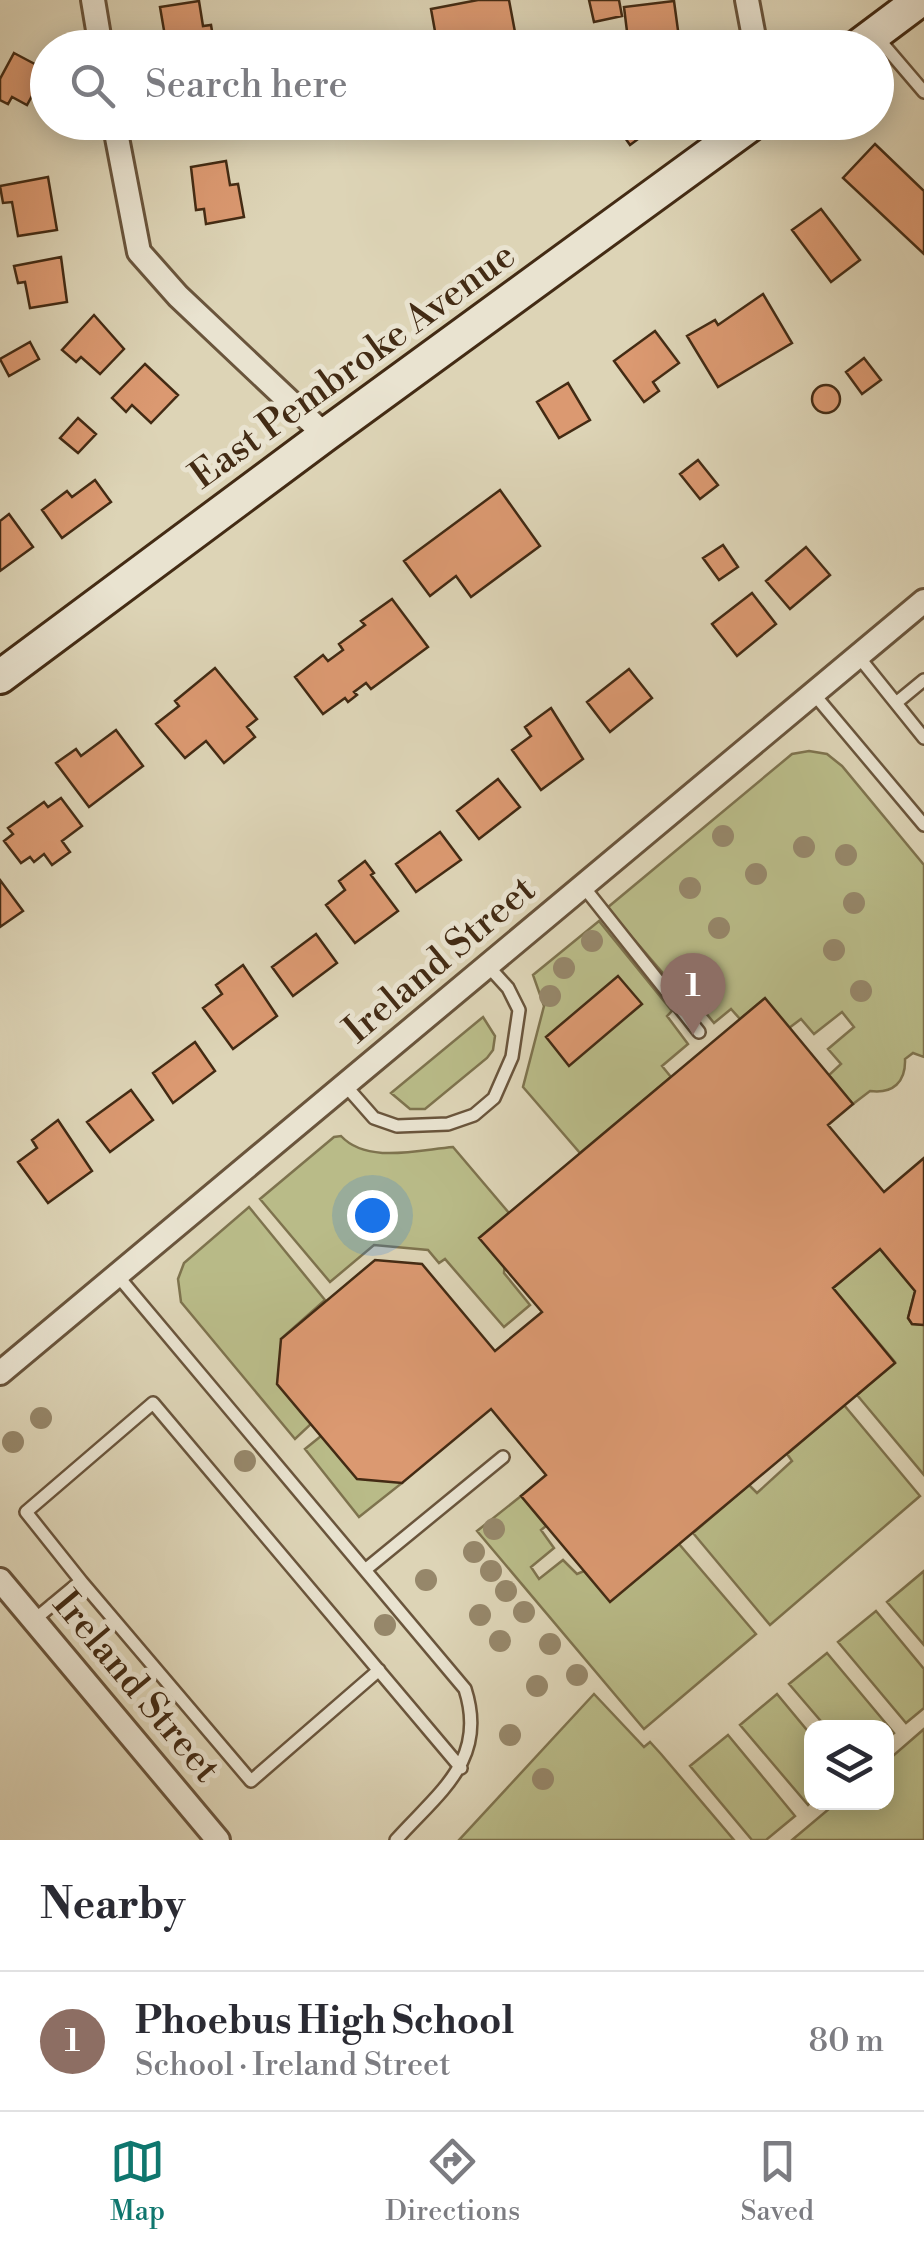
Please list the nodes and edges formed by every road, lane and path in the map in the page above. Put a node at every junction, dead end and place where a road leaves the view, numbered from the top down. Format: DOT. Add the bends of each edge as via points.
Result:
graph roads {
  1 [pos="93,0"];
  2 [pos="748,0"];
  3 [pos="920,0"];
  4 [pos="98,30"];
  5 [pos="753,30"];
  6 [pos="880,30"];
  7 [pos="894,66"];
  8 [pos="924,92"];
  9 [pos="117,140"];
  10 [pos="729,140"];
  11 [pos="325,435"];
  12 [pos="924,601"];
  13 [pos="858,656"];
  14 [pos="0,678"];
  15 [pos="924,680"];
  16 [pos="813,693"];
  17 [pos="896,703"];
  18 [pos="924,738"];
  19 [pos="924,825"];
  20 [pos="583,886"];
  21 [pos="488,966"];
  22 [pos="700,1032"];
  23 [pos="346,1085"];
  24 [pos="118,1275"];
  25 [pos="0,1373"];
  26 [pos="503,1457"];
  27 [pos="364,1570"];
  28 [pos="0,1580"];
  29 [pos="81,1581"];
  30 [pos="34,1620"];
  31 [pos="378,1670"];
  32 [pos="461,1768"];
  33 [pos="218,1840"];
  34 [pos="396,1840"];
  1 -- 4 [label="street"];
  2 -- 5 [label="street"];
  3 -- 6 [label="main road"];
  7 -- 8 [label="lane"];
  9 -- 11 [label="street" via="139,252"];
  10 -- 11 [label="main road, East Pembroke Avenue"];
  11 -- 14 [label="main road, East Pembroke Avenue"];
  12 -- 13 [label="street, Ireland Street"];
  13 -- 16 [label="street, Ireland Street"];
  13 -- 17 [label="lane"];
  15 -- 17 [label="lane"];
  16 -- 19 [label="lane"];
  16 -- 20 [label="street, Ireland Street"];
  17 -- 18 [label="lane"];
  20 -- 21 [label="street, Ireland Street"];
  20 -- 22 [label="lane"];
  21 -- 23 [label="street, Ireland Street"];
  21 -- 23 [label="lane" via="519,1010 512,1057 494,1098 474,1115 448,1124 397,1126 374,1118"];
  23 -- 24 [label="street, Ireland Street"];
  24 -- 25 [label="street, Ireland Street"];
  24 -- 27 [label="lane"];
  26 -- 27 [label="lane"];
  27 -- 32 [label="lane" via="465,1689 474,1715"];
  28 -- 30 [label="street, Ireland Street"];
  29 -- 30 [label="lane"];
  29 -- 31 [label="lane" via="251,1781"];
  29 -- 31 [label="lane" via="26,1512 152,1403"];
  30 -- 33 [label="street, Ireland Street"];
  31 -- 32 [label="lane"];
  32 -- 34 [label="lane"];
}
